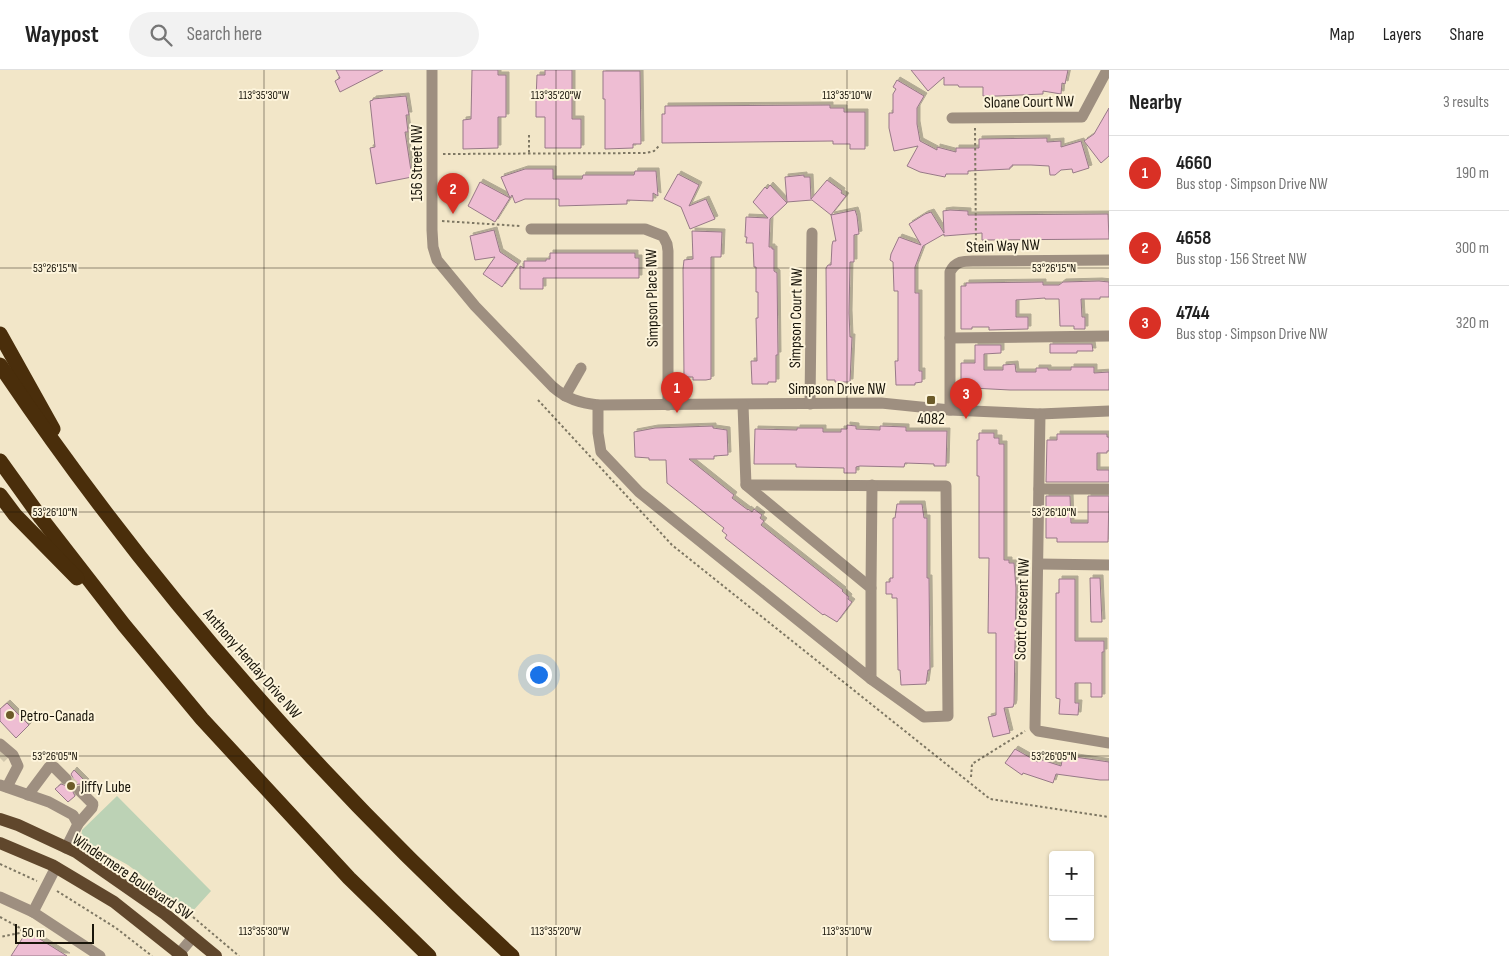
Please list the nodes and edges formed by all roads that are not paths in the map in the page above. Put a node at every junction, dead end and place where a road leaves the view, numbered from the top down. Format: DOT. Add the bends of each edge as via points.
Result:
graph roads {
  1 [pos="432,70"];
  2 [pos="1107,70"];
  3 [pos="952,118"];
  4 [pos="531,229"];
  5 [pos="812,233"];
  6 [pos="435,256"];
  7 [pos="1109,260"];
  8 [pos="0,334"];
  9 [pos="1109,336"];
  10 [pos="950,338"];
  11 [pos="0,365"];
  12 [pos="581,368"];
  13 [pos="565,396"];
  14 [pos="598,404"];
  15 [pos="668,404"];
  16 [pos="810,404"];
  17 [pos="744,405"];
  18 [pos="950,410"];
  19 [pos="1109,411"];
  20 [pos="1040,414"];
  21 [pos="0,462"];
  22 [pos="746,485"];
  23 [pos="872,486"];
  24 [pos="86,487"];
  25 [pos="1109,489"];
  26 [pos="1040,490"];
  27 [pos="0,494"];
  28 [pos="1039,564"];
  29 [pos="1109,565"];
  30 [pos="871,588"];
  31 [pos="124,625"];
  32 [pos="871,679"];
  33 [pos="1109,743"];
  34 [pos="0,744"];
  35 [pos="66,778"];
  36 [pos="3,786"];
  37 [pos="80,791"];
  38 [pos="28,794"];
  39 [pos="0,819"];
  40 [pos="78,824"];
  41 [pos="0,843"];
  42 [pos="66,848"];
  43 [pos="56,867"];
  44 [pos="0,898"];
  45 [pos="34,912"];
  46 [pos="193,937"];
  47 [pos="179,955"];
  48 [pos="100,956"];
  49 [pos="216,956"];
  50 [pos="429,956"];
  51 [pos="512,956"];
  1 -- 6 [label="street, 156 Street NW"];
  2 -- 3 [label="street, Sloane Court NW" via="1082,117"];
  4 -- 15 [label="street, Simpson Place NW" via="645,229 663,236 668,251"];
  5 -- 16 [label="street, Simpson Court NW"];
  6 -- 13 [label="street, Simpson Drive NW" via="475,306"];
  7 -- 10 [label="street, Stein Way NW" via="960,262 950,272"];
  8 -- 24 [label="highway"];
  9 -- 10 [label="street"];
  10 -- 18 [label="street, Stein Way NW"];
  11 -- 24 [label="highway, Anthony Henday Drive NW"];
  12 -- 13 [label="street"];
  13 -- 14 [label="street, Simpson Drive NW" via="580,403"];
  14 -- 15 [label="street, Simpson Drive NW"];
  14 -- 32 [label="street" via="598,439 602,452 639,492"];
  15 -- 17 [label="street, Simpson Drive NW"];
  16 -- 17 [label="street, Simpson Drive NW"];
  16 -- 18 [label="street, Simpson Drive NW" via="881,403"];
  17 -- 22 [label="street"];
  18 -- 20 [label="street, Simpson Drive NW"];
  19 -- 20 [label="street, Simpson Drive NW"];
  20 -- 26 [label="street, Scott Crescent NW"];
  21 -- 31 [label="highway"];
  22 -- 23 [label="street"];
  22 -- 30 [label="street"];
  23 -- 30 [label="street"];
  23 -- 32 [label="street" via="946,486 948,716 924,717"];
  24 -- 51 [label="highway, Anthony Henday Drive NW" via="252,692 388,837"];
  25 -- 26 [label="street"];
  26 -- 28 [label="street, Scott Crescent NW"];
  27 -- 31 [label="highway" via="15,515"];
  28 -- 29 [label="street"];
  28 -- 33 [label="street, Scott Crescent NW" via="1035,728"];
  30 -- 32 [label="street"];
  31 -- 50 [label="highway" via="208,726 349,878"];
  34 -- 36 [label="street" via="13,755 18,766"];
  35 -- 38 [label="street" via="54,767 49,768"];
  36 -- 38 [label="street"];
  37 -- 40 [label="street" via="92,808"];
  38 -- 40 [label="street" via="73,815"];
  39 -- 42 [label="main road, Windermere Boulevard SW"];
  40 -- 42 [label="street"];
  41 -- 43 [label="main road, Windermere Boulevard SW"];
  42 -- 46 [label="main road, Windermere Boulevard SW" via="165,914"];
  43 -- 45 [label="street"];
  43 -- 47 [label="main road, Windermere Boulevard SW" via="114,902"];
  44 -- 45 [label="street"];
  45 -- 48 [label="street"];
  46 -- 47 [label="street"];
  46 -- 49 [label="main road, Windermere Boulevard SW"];
}
